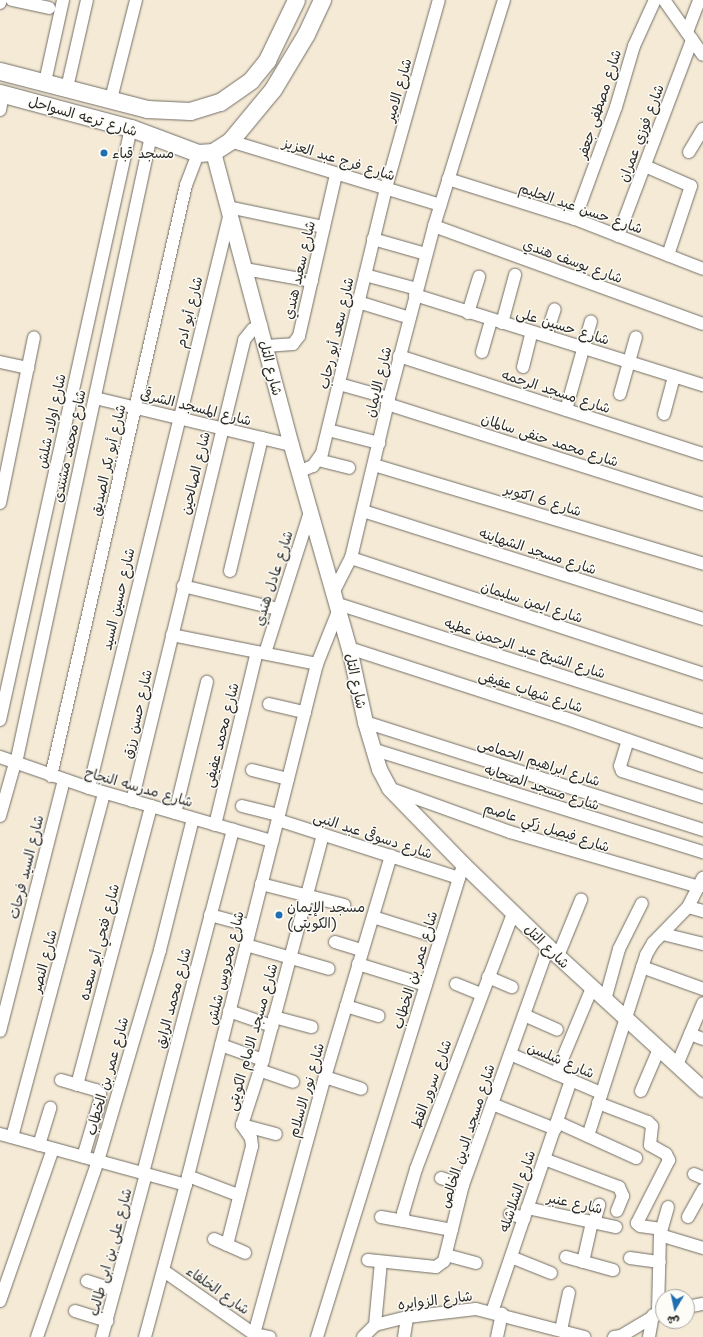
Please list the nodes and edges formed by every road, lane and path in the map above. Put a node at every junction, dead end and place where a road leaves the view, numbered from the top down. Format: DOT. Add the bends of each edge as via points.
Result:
graph roads {
  1 [pos="1,0"];
  2 [pos="12,0"];
  3 [pos="63,0"];
  4 [pos="86,0"];
  5 [pos="136,0"];
  6 [pos="296,0"];
  7 [pos="439,0"];
  8 [pos="504,0"];
  9 [pos="655,0"];
  10 [pos="664,0"];
  11 [pos="699,0"];
  12 [pos="318,1"];
  13 [pos="0,3"];
  14 [pos="49,8"];
  15 [pos="690,36"];
  16 [pos="703,55"];
  17 [pos="0,71"];
  18 [pos="45,82"];
  19 [pos="67,88"];
  20 [pos="1,99"];
  21 [pos="111,99"];
  22 [pos="131,128"];
  23 [pos="703,129"];
  24 [pos="151,136"];
  25 [pos="230,141"];
  26 [pos="689,152"];
  27 [pos="205,153"];
  28 [pos="645,166"];
  29 [pos="336,174"];
  30 [pos="448,179"];
  31 [pos="386,188"];
  32 [pos="440,205"];
  33 [pos="229,210"];
  34 [pos="575,219"];
  35 [pos="434,226"];
  36 [pos="324,227"];
  37 [pos="618,236"];
  38 [pos="373,239"];
  39 [pos="426,254"];
  40 [pos="668,255"];
  41 [pos="245,269"];
  42 [pos="703,269"];
  43 [pos="365,275"];
  44 [pos="514,275"];
  45 [pos="479,277"];
  46 [pos="312,281"];
  47 [pos="416,292"];
  48 [pos="358,302"];
  49 [pos="555,309"];
  50 [pos="468,313"];
  51 [pos="410,318"];
  52 [pos="496,321"];
  53 [pos="591,321"];
  54 [pos="703,324"];
  55 [pos="261,326"];
  56 [pos="532,332"];
  57 [pos="546,336"];
  58 [pos="34,337"];
  59 [pos="636,337"];
  60 [pos="266,346"];
  61 [pos="583,348"];
  62 [pos="482,352"];
  63 [pos="400,356"];
  64 [pos="0,362"];
  65 [pos="629,362"];
  66 [pos="523,366"];
  67 [pos="28,368"];
  68 [pos="674,376"];
  69 [pos="339,384"];
  70 [pos="703,385"];
  71 [pos="620,394"];
  72 [pos="95,398"];
  73 [pos="388,401"];
  74 [pos="135,407"];
  75 [pos="566,410"];
  76 [pos="664,414"];
  77 [pos="178,418"];
  78 [pos="221,428"];
  79 [pos="328,430"];
  80 [pos="262,438"];
  81 [pos="379,443"];
  82 [pos="291,445"];
  83 [pos="703,454"];
  84 [pos="318,460"];
  85 [pos="374,465"];
  86 [pos="349,468"];
  87 [pos="298,472"];
  88 [pos="0,503"];
  89 [pos="703,504"];
  90 [pos="363,511"];
  91 [pos="310,512"];
  92 [pos="351,558"];
  93 [pos="703,564"];
  94 [pos="230,571"];
  95 [pos="183,586"];
  96 [pos="337,601"];
  97 [pos="278,608"];
  98 [pos="703,619"];
  99 [pos="172,635"];
  100 [pos="349,648"];
  101 [pos="261,652"];
  102 [pos="317,664"];
  103 [pos="703,674"];
  104 [pos="207,682"];
  105 [pos="269,704"];
  106 [pos="305,712"];
  107 [pos="0,720"];
  108 [pos="703,721"];
  109 [pos="365,722"];
  110 [pos="628,740"];
  111 [pos="372,749"];
  112 [pos="0,757"];
  113 [pos="15,763"];
  114 [pos="703,766"];
  115 [pos="252,770"];
  116 [pos="51,776"];
  117 [pos="288,779"];
  118 [pos="64,780"];
  119 [pos="88,788"];
  120 [pos="389,788"];
  121 [pos="104,793"];
  122 [pos="703,796"];
  123 [pos="132,801"];
  124 [pos="151,806"];
  125 [pos="242,806"];
  126 [pos="175,813"];
  127 [pos="0,816"];
  128 [pos="278,818"];
  129 [pos="193,819"];
  130 [pos="214,825"];
  131 [pos="233,830"];
  132 [pos="703,830"];
  133 [pos="323,835"];
  134 [pos="272,841"];
  135 [pos="703,852"];
  136 [pos="391,856"];
  137 [pos="461,871"];
  138 [pos="701,883"];
  139 [pos="261,884"];
  140 [pos="306,895"];
  141 [pos="581,900"];
  142 [pos="642,902"];
  143 [pos="344,905"];
  144 [pos="688,907"];
  145 [pos="703,912"];
  146 [pos="513,913"];
  147 [pos="210,915"];
  148 [pos="373,916"];
  149 [pos="251,926"];
  150 [pos="663,934"];
  151 [pos="440,938"];
  152 [pos="335,942"];
  153 [pos="246,944"];
  154 [pos="703,944"];
  155 [pos="362,950"];
  156 [pos="553,952"];
  157 [pos="290,957"];
  158 [pos="358,964"];
  159 [pos="642,967"];
  160 [pos="329,968"];
  161 [pos="488,977"];
  162 [pos="456,984"];
  163 [pos="426,985"];
  164 [pos="512,987"];
  165 [pos="592,988"];
  166 [pos="703,990"];
  167 [pos="480,994"];
  168 [pos="605,1000"];
  169 [pos="703,1003"];
  170 [pos="346,1006"];
  171 [pos="229,1011"];
  172 [pos="524,1015"];
  173 [pos="378,1016"];
  174 [pos="625,1019"];
  175 [pos="273,1022"];
  176 [pos="312,1027"];
  177 [pos="556,1030"];
  178 [pos="0,1031"];
  179 [pos="690,1034"];
  180 [pos="703,1039"];
  181 [pos="221,1045"];
  182 [pos="659,1049"];
  183 [pos="510,1054"];
  184 [pos="261,1065"];
  185 [pos="677,1065"];
  186 [pos="556,1074"];
  187 [pos="325,1077"];
  188 [pos="60,1080"];
  189 [pos="571,1080"];
  190 [pos="293,1082"];
  191 [pos="77,1084"];
  192 [pos="361,1089"];
  193 [pos="703,1089"];
  194 [pos="641,1092"];
  195 [pos="600,1098"];
  196 [pos="492,1104"];
  197 [pos="50,1108"];
  198 [pos="242,1125"];
  199 [pos="556,1125"];
  200 [pos="0,1134"];
  201 [pos="276,1134"];
  202 [pos="588,1136"];
  203 [pos="12,1137"];
  204 [pos="39,1145"];
  205 [pos="53,1149"];
  206 [pos="83,1157"];
  207 [pos="636,1158"];
  208 [pos="544,1159"];
  209 [pos="98,1161"];
  210 [pos="144,1174"];
  211 [pos="441,1178"];
  212 [pos="187,1181"];
  213 [pos="464,1185"];
  214 [pos="703,1190"];
  215 [pos="238,1195"];
  216 [pos="599,1205"];
  217 [pos="668,1207"];
  218 [pos="617,1211"];
  219 [pos="526,1213"];
  220 [pos="510,1214"];
  221 [pos="381,1217"];
  222 [pos="688,1217"];
  223 [pos="404,1221"];
  224 [pos="593,1222"];
  225 [pos="616,1227"];
  226 [pos="452,1230"];
  227 [pos="661,1232"];
  228 [pos="214,1239"];
  229 [pos="227,1245"];
  230 [pos="703,1248"];
  231 [pos="245,1253"];
  232 [pos="446,1255"];
  233 [pos="511,1257"];
  234 [pos="566,1257"];
  235 [pos="630,1258"];
  236 [pos="368,1260"];
  237 [pos="381,1262"];
  238 [pos="583,1262"];
  239 [pos="660,1262"];
  240 [pos="476,1263"];
  241 [pos="613,1270"];
  242 [pos="164,1271"];
  243 [pos="551,1273"];
  244 [pos="87,1281"];
  245 [pos="659,1289"];
  246 [pos="115,1290"];
  247 [pos="569,1293"];
  248 [pos="0,1301"];
  249 [pos="76,1311"];
  250 [pos="497,1313"];
  251 [pos="655,1314"];
  252 [pos="407,1316"];
  253 [pos="655,1320"];
  254 [pos="107,1321"];
  255 [pos="375,1325"];
  256 [pos="554,1332"];
  257 [pos="249,1333"];
  258 [pos="37,1337"];
  259 [pos="102,1337"];
  260 [pos="145,1337"];
  261 [pos="270,1337"];
  262 [pos="317,1337"];
  263 [pos="364,1337"];
  264 [pos="404,1337"];
  265 [pos="497,1337"];
  266 [pos="584,1337"];
  267 [pos="614,1337"];
  268 [pos="649,1337"];
  1 -- 13 [label="street"];
  2 -- 14 [label="street"];
  3 -- 18 [label="street"];
  4 -- 19 [label="street"];
  5 -- 21 [label="street"];
  6 -- 21 [label="main road, شارع ترعه السواحل" via="267,60 251,80 231,96 208,106 181,112 160,111"];
  7 -- 31 [label="street, شارع الامير"];
  8 -- 30 [label="street, شارع الايمان"];
  9 -- 34 [label="street, شارع مصطفى جعفر" via="634,46 616,107"];
  10 -- 15 [label="street"];
  11 -- 15 [label="street, شارع فوزي عمران"];
  12 -- 25 [label="main road" via="306,34 273,88"];
  15 -- 16 [label="street"];
  15 -- 28 [label="street, شارع فوزي عمران"];
  17 -- 18 [label="main road, شارع ترعه السواحل"];
  18 -- 19 [label="main road, شارع ترعه السواحل"];
  19 -- 21 [label="main road, شارع ترعه السواحل"];
  20 -- 22 [label="main road, شارع ترعه السواحل"];
  22 -- 24 [label="main road, شارع ترعه السواحل"];
  22 -- 107 [label="street, شارع اولاد شلش"];
  23 -- 26 [label="street"];
  24 -- 27 [label="main road, شارع ترعه السواحل"];
  24 -- 72 [label="street, شارع محمد مشندى"];
  25 -- 27 [label="main road"];
  25 -- 29 [label="street, شارع فرج عبد العزيز"];
  27 -- 33 [label="street, شارع التل"];
  27 -- 74 [label="street, شارع أبو بكر الصديق" via="186,185"];
  28 -- 37 [label="street, شارع فوزي عمران"];
  28 -- 40 [label="street" via="691,186"];
  29 -- 31 [label="street, شارع فرج عبد العزيز"];
  29 -- 36 [label="street, شارع سعيد هندي"];
  30 -- 32 [label="street, شارع الايمان"];
  30 -- 34 [label="street, شارع حسن عبد الحليم"];
  31 -- 32 [label="street, شارع فرج عبد العزيز"];
  31 -- 38 [label="street, شارع سعد أبو رحاب"];
  32 -- 35 [label="street, شارع الايمان"];
  33 -- 36 [label="street"];
  33 -- 41 [label="street, شارع التل"];
  33 -- 77 [label="street, شارع أبو ادم"];
  34 -- 37 [label="street, شارع حسن عبد الحليم"];
  35 -- 39 [label="street, شارع الايمان"];
  35 -- 54 [label="street, شارع يوسف هندي"];
  36 -- 46 [label="street, شارع سعيد هندي"];
  37 -- 40 [label="street, شارع حسن عبد الحليم"];
  38 -- 39 [label="street"];
  38 -- 43 [label="street, شارع سعد أبو رحاب"];
  39 -- 47 [label="street, شارع الايمان"];
  40 -- 42 [label="street, شارع حسن عبد الحليم"];
  41 -- 46 [label="street"];
  41 -- 55 [label="street, شارع التل"];
  43 -- 47 [label="street, شارع حسين على"];
  43 -- 48 [label="street, شارع سعد أبو رحاب"];
  44 -- 52 [label="street"];
  45 -- 50 [label="street"];
  46 -- 60 [label="street, شارع سعيد هندي" via="297,341"];
  47 -- 50 [label="street, شارع حسين على"];
  47 -- 51 [label="street, شارع الايمان"];
  48 -- 51 [label="street"];
  48 -- 69 [label="street, شارع سعد أبو رحاب"];
  49 -- 57 [label="street"];
  50 -- 52 [label="street, شارع حسين على"];
  51 -- 63 [label="street, شارع الايمان"];
  52 -- 56 [label="street, شارع حسين على"];
  52 -- 62 [label="street"];
  53 -- 61 [label="street"];
  55 -- 60 [label="street, شارع التل"];
  55 -- 78 [label="street, شارع الصالحين" via="253,329 244,340"];
  56 -- 57 [label="street, شارع حسين على"];
  56 -- 66 [label="street"];
  57 -- 61 [label="street, شارع حسين على"];
  58 -- 67 [label="street"];
  59 -- 65 [label="street"];
  60 -- 82 [label="street, شارع التل"];
  61 -- 65 [label="street, شارع حسين على"];
  61 -- 75 [label="street"];
  63 -- 73 [label="street, شارع الايمان"];
  63 -- 75 [label="street, شارع مسجد الرحمه"];
  64 -- 67 [label="street"];
  65 -- 68 [label="street, شارع حسين على"];
  65 -- 71 [label="street"];
  67 -- 88 [label="street"];
  68 -- 70 [label="street, شارع حسين على"];
  68 -- 76 [label="street"];
  69 -- 73 [label="street, شارع محمد حنفى سالمان"];
  69 -- 79 [label="street, شارع سعد أبو رحاب"];
  72 -- 74 [label="street, شارع المسجد الشرقى"];
  72 -- 113 [label="street, شارع محمد مشندى"];
  73 -- 81 [label="street, شارع الايمان"];
  73 -- 89 [label="street, شارع محمد حنفى سالمان"];
  74 -- 77 [label="street, شارع المسجد الشرقى"];
  74 -- 116 [label="street, شارع أبو بكر الصديق"];
  75 -- 83 [label="street, شارع مسجد الرحمه"];
  77 -- 78 [label="street, شارع المسجد الشرقى"];
  77 -- 119 [label="street, شارع حسين السيد"];
  78 -- 80 [label="street, شارع المسجد الشرقى"];
  78 -- 95 [label="street, شارع الصالحين"];
  79 -- 81 [label="street"];
  79 -- 84 [label="street, شارع سعد أبو رحاب"];
  80 -- 82 [label="street, شارع المسجد الشرقى"];
  80 -- 94 [label="street"];
  81 -- 85 [label="street, شارع الايمان"];
  82 -- 87 [label="street, شارع التل"];
  84 -- 86 [label="street"];
  84 -- 87 [label="street"];
  85 -- 90 [label="street, شارع الايمان"];
  85 -- 93 [label="street, شارع 6 اكتوبر"];
  87 -- 91 [label="street, شارع التل"];
  90 -- 92 [label="street, شارع الايمان"];
  90 -- 98 [label="street, شارع مسجد الشهاينه"];
  91 -- 96 [label="street, شارع التل"];
  91 -- 97 [label="street, شارع عادل هندي"];
  92 -- 96 [label="street, شارع الايمان"];
  92 -- 103 [label="street, شارع ايمن سليمان"];
  95 -- 97 [label="street"];
  95 -- 99 [label="street, شارع الصالحين"];
  96 -- 100 [label="street, شارع التل"];
  96 -- 102 [label="street, شارع محروس شلش"];
  96 -- 108 [label="street, شارع الشيخ عبد الرحمن عطيه"];
  97 -- 101 [label="street, شارع عادل هندي"];
  99 -- 101 [label="street"];
  99 -- 123 [label="street, شارع حسن رزق"];
  100 -- 109 [label="street, شارع التل"];
  100 -- 110 [label="street, شارع شهاب عفيفى"];
  101 -- 102 [label="street"];
  101 -- 130 [label="street, شارع محمد عفيفى"];
  102 -- 106 [label="street, شارع محروس شلش"];
  104 -- 126 [label="street"];
  105 -- 106 [label="street"];
  106 -- 117 [label="street, شارع محروس شلش"];
  109 -- 111 [label="street, شارع التل"];
  109 -- 132 [label="street, شارع ابراهيم الحمامى"];
  110 -- 114 [label="street, شارع شهاب عفيفى"];
  110 -- 122 [label="street" via="620,766 622,771"];
  111 -- 120 [label="street, شارع التل"];
  111 -- 135 [label="street, شارع مسجد الصحابه"];
  112 -- 113 [label="street, شارع مدرسه النجاح"];
  113 -- 116 [label="street, شارع مدرسه النجاح"];
  113 -- 127 [label="street, شارع محمد مشندى"];
  115 -- 117 [label="street"];
  116 -- 118 [label="street, شارع مدرسه النجاح"];
  117 -- 128 [label="street, شارع محروس شلش"];
  118 -- 119 [label="street, شارع مدرسه النجاح"];
  118 -- 178 [label="street, شارع السيد فرحات"];
  119 -- 121 [label="street, شارع مدرسه النجاح"];
  120 -- 137 [label="street, شارع التل"];
  120 -- 138 [label="street, شارع فيصل زكي عاصم" via="545,843"];
  121 -- 123 [label="street, شارع مدرسه النجاح"];
  121 -- 203 [label="street, شارع النصر"];
  123 -- 124 [label="street, شارع مدرسه النجاح"];
  124 -- 126 [label="street, شارع مدرسه النجاح"];
  124 -- 191 [label="street, شارع فتحي أبو سعده"];
  125 -- 128 [label="street, شارع دسوقى عبد النبى"];
  126 -- 129 [label="street, شارع مدرسه النجاح"];
  128 -- 133 [label="street, شارع دسوقى عبد النبى"];
  128 -- 134 [label="street, شارع محروس شلش"];
  129 -- 130 [label="street, شارع مدرسه النجاح"];
  129 -- 209 [label="street, شارع عمر بن الخطاب" via="160,950"];
  130 -- 131 [label="street, شارع مدرسه النجاح"];
  131 -- 134 [label="street, شارع مدرسه النجاح"];
  131 -- 147 [label="street, شارع محمد الرايق"];
  133 -- 136 [label="street, شارع دسوقى عبد النبى"];
  133 -- 140 [label="street, شارع مسجد الامام الكويتى"];
  134 -- 139 [label="street, شارع محروس شلش"];
  136 -- 137 [label="street, شارع دسوقى عبد النبى"];
  136 -- 148 [label="street, شارع نور الاسلام"];
  137 -- 146 [label="street, شارع التل"];
  137 -- 151 [label="street, شارع عمر بن الخطاب"];
  138 -- 144 [label="street"];
  139 -- 140 [label="street"];
  139 -- 149 [label="street, شارع محروس شلش"];
  140 -- 143 [label="street"];
  140 -- 157 [label="street, شارع مسجد الامام الكويتى"];
  141 -- 156 [label="street, شارع مسجد الدين الخالص"];
  142 -- 168 [label="street" via="619,949"];
  144 -- 145 [label="street"];
  144 -- 150 [label="street"];
  146 -- 156 [label="street, شارع التل"];
  146 -- 161 [label="street, شارع سرور القط"];
  147 -- 149 [label="street"];
  147 -- 210 [label="street, شارع محمد الرايق"];
  148 -- 151 [label="street"];
  148 -- 155 [label="street, شارع نور الاسلام"];
  149 -- 153 [label="street, شارع محروس شلش"];
  150 -- 154 [label="street"];
  150 -- 159 [label="street" via="653,943"];
  151 -- 163 [label="street, شارع عمر بن الخطاب"];
  152 -- 155 [label="street"];
  153 -- 157 [label="street"];
  153 -- 171 [label="street, شارع محروس شلش"];
  155 -- 158 [label="street, شارع نور الاسلام"];
  156 -- 165 [label="street, شارع التل"];
  156 -- 172 [label="street, شارع مسجد الدين الخالص"];
  157 -- 160 [label="street"];
  157 -- 175 [label="street, شارع مسجد الامام الكويتى"];
  158 -- 163 [label="street"];
  158 -- 170 [label="street, شارع نور الاسلام"];
  159 -- 166 [label="street"];
  159 -- 174 [label="street"];
  161 -- 164 [label="street"];
  161 -- 167 [label="street, شارع سرور القط"];
  162 -- 167 [label="street"];
  163 -- 262 [label="street, شارع عمر بن الخطاب"];
  165 -- 168 [label="street, شارع التل"];
  165 -- 186 [label="street"];
  167 -- 223 [label="street, شارع سرور القط" via="416,1169 402,1213"];
  168 -- 174 [label="street, شارع التل"];
  169 -- 179 [label="street"];
  170 -- 173 [label="street"];
  170 -- 187 [label="street, شارع نور الاسلام"];
  171 -- 175 [label="street"];
  171 -- 181 [label="street, شارع محروس شلش"];
  172 -- 177 [label="street"];
  172 -- 183 [label="street, شارع مسجد الدين الخالص"];
  174 -- 182 [label="street, شارع التل"];
  174 -- 195 [label="street"];
  175 -- 176 [label="street"];
  175 -- 184 [label="street, شارع مسجد الامام الكويتى"];
  179 -- 180 [label="street"];
  179 -- 185 [label="street"];
  181 -- 184 [label="street"];
  181 -- 212 [label="street, شارع محروس شلش"];
  182 -- 185 [label="street, شارع التل"];
  182 -- 194 [label="street"];
  183 -- 186 [label="street, شارع شلسن"];
  183 -- 196 [label="street, شارع مسجد الدين الخالص"];
  184 -- 190 [label="street"];
  184 -- 198 [label="street, شارع مسجد الامام الكويتى"];
  185 -- 193 [label="street, شارع التل"];
  186 -- 189 [label="street, شارع شلسن"];
  187 -- 192 [label="street"];
  187 -- 257 [label="street, شارع نور الاسلام"];
  188 -- 191 [label="street"];
  189 -- 195 [label="street, شارع شلسن"];
  189 -- 199 [label="street, شارع الشلاشله"];
  191 -- 206 [label="street" via="96,1090 100,1100"];
  195 -- 202 [label="street"];
  195 -- 227 [label="street, شارع شلسن" via="648,1122 652,1126 650,1145 666,1154 669,1160 637,1223"];
  196 -- 199 [label="street"];
  196 -- 213 [label="street, شارع مسجد الدين الخالص"];
  197 -- 204 [label="street"];
  198 -- 201 [label="street"];
  198 -- 215 [label="street, شارع مسجد الامام الكويتى" via="251,1138 252,1146"];
  199 -- 202 [label="street"];
  199 -- 208 [label="street, شارع الشلاشله"];
  200 -- 203 [label="street"];
  202 -- 207 [label="street"];
  203 -- 204 [label="street"];
  204 -- 205 [label="street"];
  205 -- 206 [label="street"];
  205 -- 248 [label="street"];
  206 -- 209 [label="street"];
  208 -- 218 [label="street" via="619,1187 623,1196"];
  208 -- 219 [label="street, شارع الشلاشله"];
  209 -- 210 [label="street"];
  209 -- 258 [label="street, شارع عمر بن الخطاب"];
  210 -- 212 [label="street"];
  210 -- 246 [label="street, شارع على بن ابى طالب"];
  211 -- 213 [label="street"];
  212 -- 215 [label="street"];
  212 -- 242 [label="street, شارع محروس شلش"];
  213 -- 226 [label="street, شارع مسجد الدين الخالص"];
  214 -- 222 [label="street"];
  215 -- 229 [label="street, شارع مسجد الامام الكويتى"];
  216 -- 224 [label="street"];
  217 -- 227 [label="street"];
  219 -- 220 [label="street, شارع عنبر"];
  219 -- 224 [label="street, شارع عنبر"];
  219 -- 233 [label="street, شارع الشلاشله"];
  221 -- 223 [label="street"];
  223 -- 226 [label="street"];
  224 -- 225 [label="street, شارع عنبر"];
  224 -- 238 [label="street"];
  226 -- 232 [label="street, شارع مسجد الدين الخالص"];
  227 -- 230 [label="street"];
  227 -- 239 [label="street"];
  228 -- 229 [label="street"];
  229 -- 231 [label="street"];
  232 -- 237 [label="street" via="441,1266 436,1267"];
  232 -- 240 [label="street"];
  233 -- 243 [label="street"];
  233 -- 250 [label="street, شارع الشلاشله"];
  234 -- 238 [label="street"];
  235 -- 239 [label="street"];
  236 -- 237 [label="street"];
  237 -- 255 [label="street"];
  238 -- 241 [label="street"];
  239 -- 245 [label="street"];
  242 -- 257 [label="street, شارع الخلفاء"];
  242 -- 260 [label="street, شارع محروس شلش"];
  244 -- 246 [label="street"];
  246 -- 254 [label="street, شارع على بن ابى طالب"];
  247 -- 256 [label="street"];
  249 -- 254 [label="street"];
  250 -- 252 [label="street, شارع الزوايره" via="471,1309"];
  250 -- 256 [label="street, شارع الزوايره"];
  250 -- 265 [label="street, شارع الشلاشله"];
  251 -- 267 [label="street" via="621,1336"];
  252 -- 255 [label="street, شارع الزوايره"];
  252 -- 264 [label="street"];
  253 -- 268 [label="street"];
  254 -- 259 [label="street, شارع على بن ابى طالب"];
  255 -- 263 [label="street"];
  256 -- 266 [label="street, شارع الزوايره"];
  257 -- 261 [label="street"];
}
